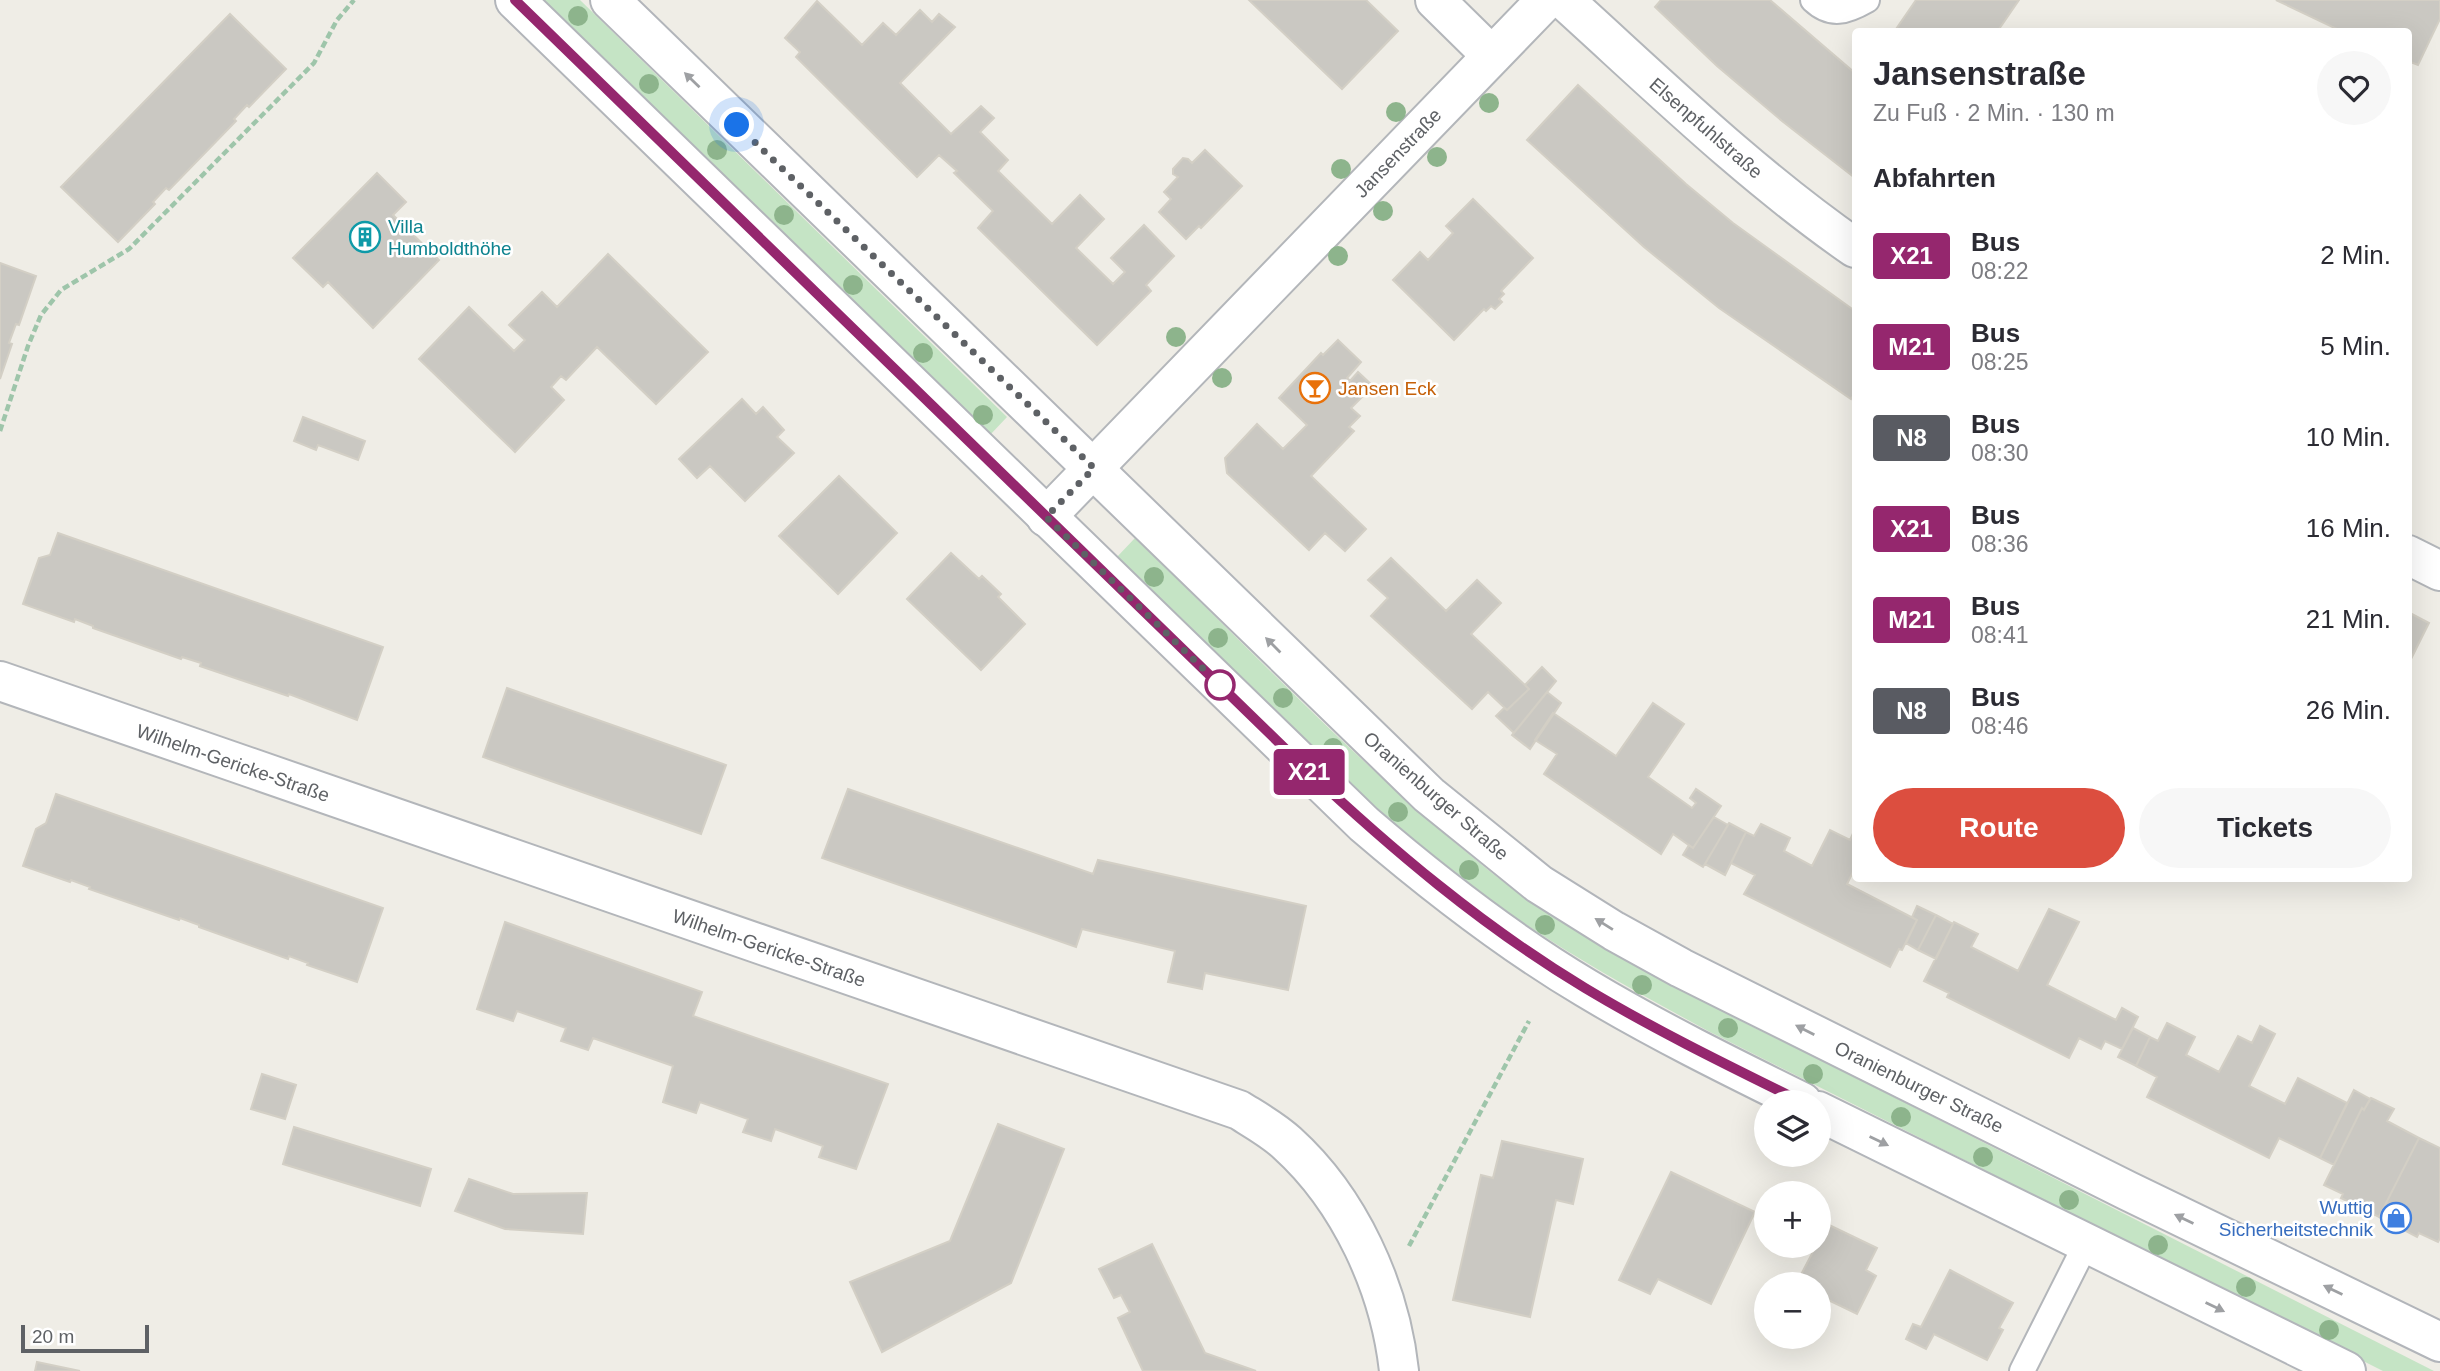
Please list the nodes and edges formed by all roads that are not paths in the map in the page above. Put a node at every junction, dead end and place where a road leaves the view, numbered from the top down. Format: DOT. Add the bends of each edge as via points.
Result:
graph roads {
  1 [pos="516,0"];
  2 [pos="610,0"];
  3 [pos="1435,0"];
  4 [pos="1545,0"];
  5 [pos="1564,0"];
  6 [pos="1813,0"];
  7 [pos="1867,0"];
  8 [pos="1492,56"];
  9 [pos="1852,246"];
  10 [pos="1094,468"];
  11 [pos="1046,517"];
  12 [pos="2412,557"];
  13 [pos="2440,571"];
  14 [pos="0,681"];
  15 [pos="1778,1090"];
  16 [pos="1831,1117"];
  17 [pos="2086,1244"];
  18 [pos="2440,1342"];
  19 [pos="1399,1371"];
  20 [pos="2022,1371"];
  21 [pos="2346,1371"];
  1 -- 11 [label="main road"];
  10 -- 2 [label="main road, Oranienburger Straße, one-way"];
  3 -- 8 [label="main road"];
  4 -- 8 [label="main road, Jansenstraße"];
  5 -- 9 [label="main road, Elsenpfuhlstraße" via="1705,131"];
  6 -- 7 [label="lane" via="1823,10 1838,11"];
  8 -- 10 [label="main road, Jansenstraße"];
  10 -- 11 [label="main road, Jansenstraße"];
  18 -- 10 [label="main road, Oranienburger Straße, one-way" via="1681,968 1539,884 1429,795"];
  11 -- 15 [label="main road" via="1314,777 1428,878 1585,988"];
  12 -- 13 [label="main road"];
  14 -- 19 [label="main road, Wilhelm-Gericke-Straße" via="1239,1110 1287,1143 1333,1197 1359,1240 1380,1289"];
  16 -- 17 [label="main road, one-way"];
  17 -- 20 [label="lane"];
  17 -- 21 [label="main road, one-way"];
}
